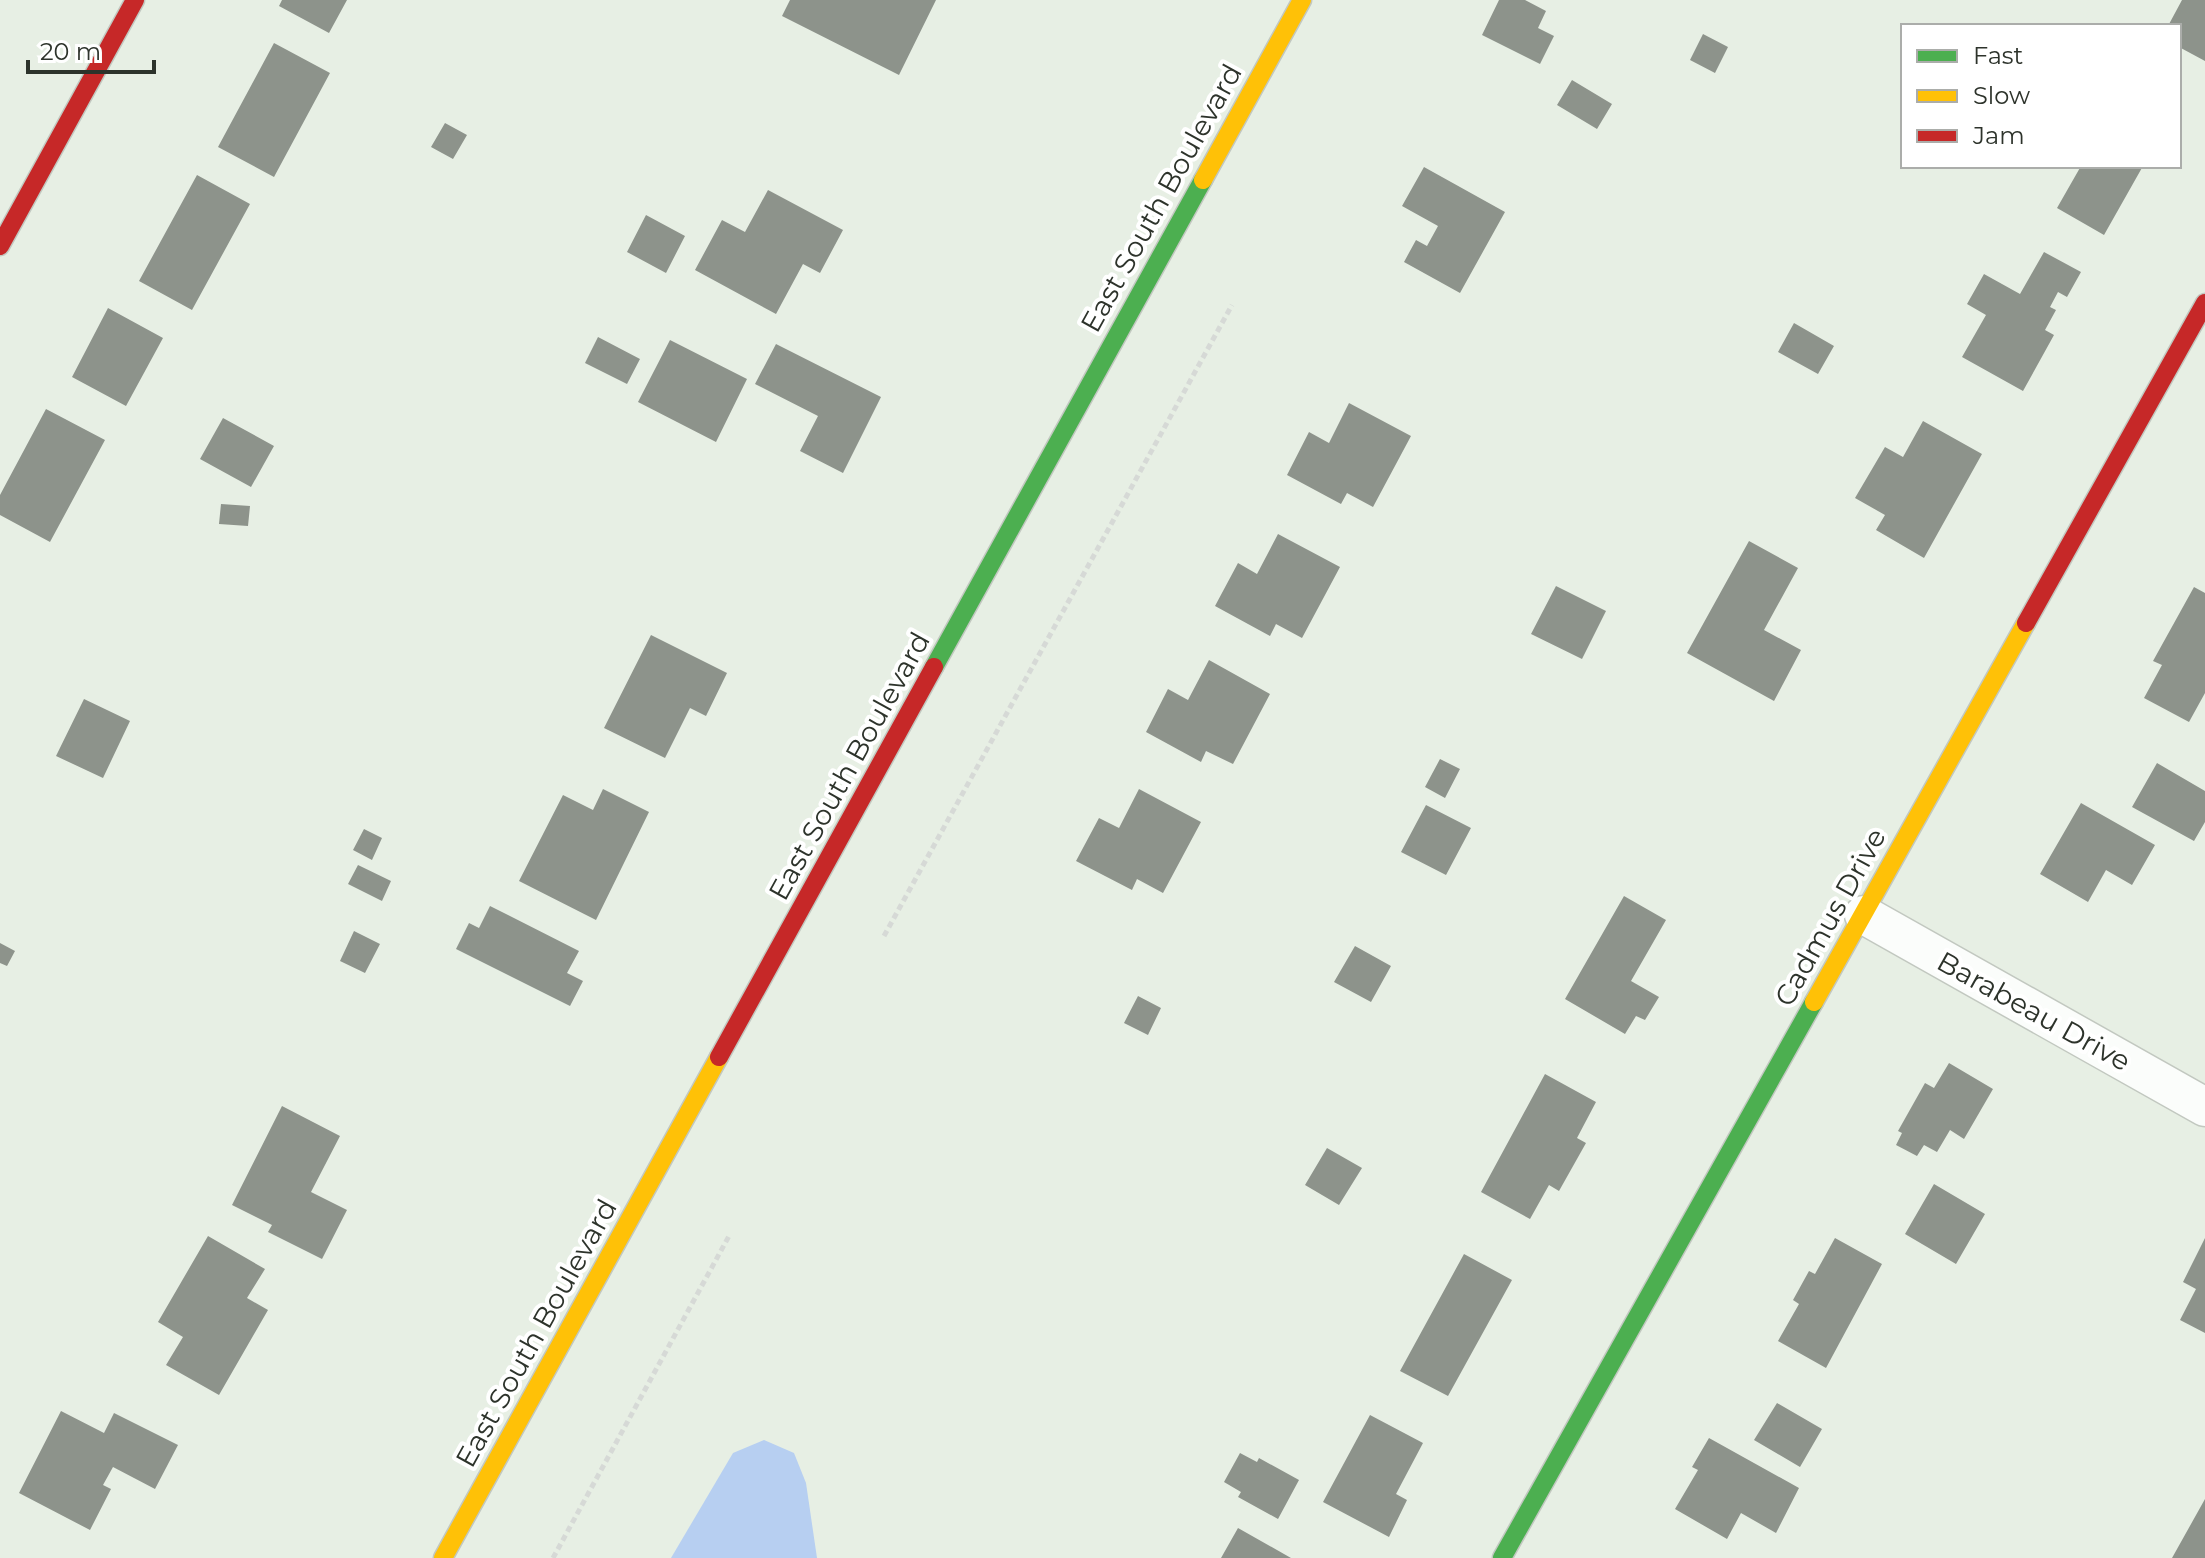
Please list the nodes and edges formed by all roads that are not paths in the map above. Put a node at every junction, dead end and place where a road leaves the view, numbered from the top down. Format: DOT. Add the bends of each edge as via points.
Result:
graph roads {
  1 [pos="135,0"];
  2 [pos="1302,0"];
  3 [pos="0,246"];
  4 [pos="2205,303"];
  5 [pos="1864,915"];
  6 [pos="2205,1107"];
  7 [pos="443,1558"];
  8 [pos="1502,1558"];
  1 -- 3 [label="street"];
  2 -- 7 [label="street, East South Boulevard"];
  4 -- 5 [label="street, Cadmus Drive"];
  5 -- 6 [label="street, Barabeau Drive"];
  5 -- 8 [label="street, Cadmus Drive"];
}
